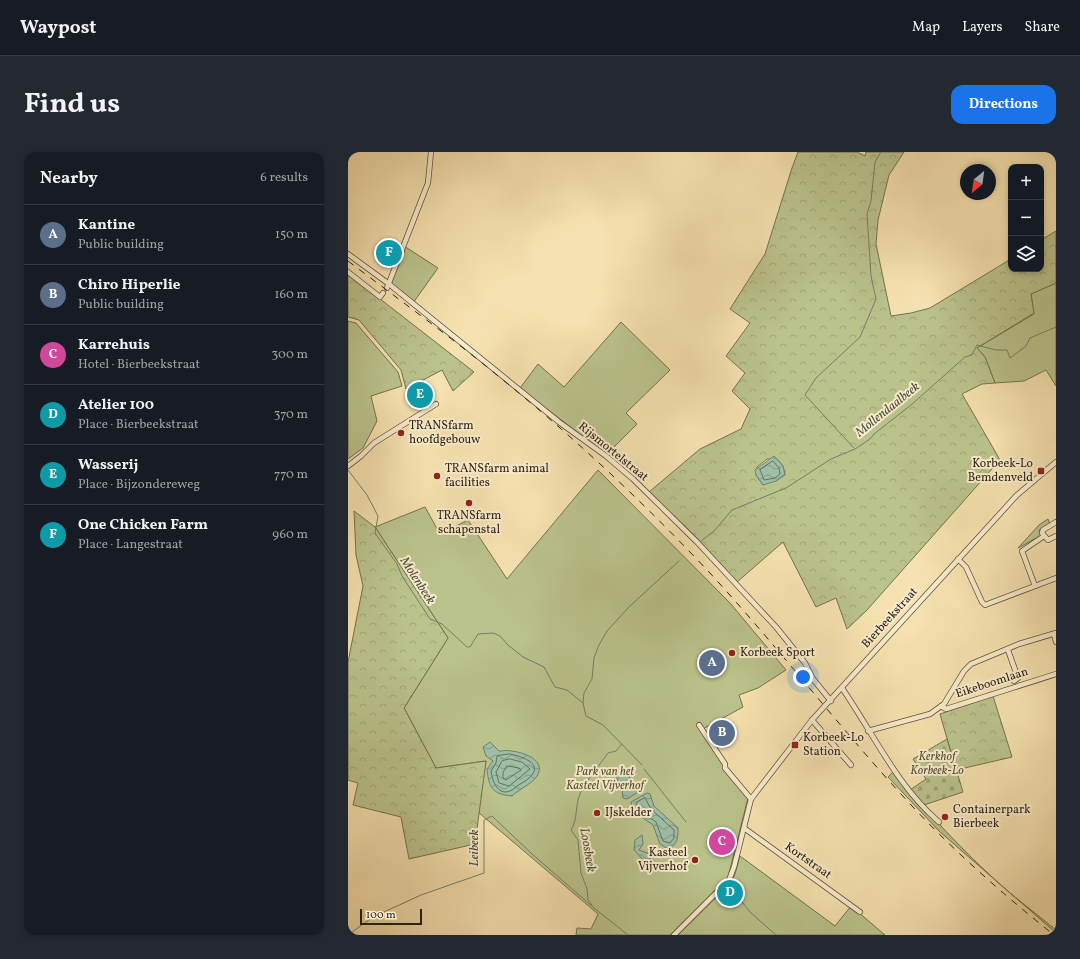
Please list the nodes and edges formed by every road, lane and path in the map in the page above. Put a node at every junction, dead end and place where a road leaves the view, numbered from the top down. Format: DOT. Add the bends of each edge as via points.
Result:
graph roads {
  1 [pos="431,152"];
  2 [pos="348,254"];
  3 [pos="348,272"];
  4 [pos="388,286"];
  5 [pos="382,295"];
  6 [pos="436,404"];
  7 [pos="1056,462"];
  8 [pos="348,466"];
  9 [pos="1056,522"];
  10 [pos="1044,536"];
  11 [pos="1056,536"];
  12 [pos="958,559"];
  13 [pos="1056,578"];
  14 [pos="1035,586"];
  15 [pos="1055,634"];
  16 [pos="1056,642"];
  17 [pos="1008,650"];
  18 [pos="1056,674"];
  19 [pos="1014,681"];
  20 [pos="842,688"];
  21 [pos="831,701"];
  22 [pos="942,706"];
  23 [pos="812,720"];
  24 [pos="699,725"];
  25 [pos="868,731"];
  26 [pos="851,765"];
  27 [pos="751,799"];
  28 [pos="939,822"];
  29 [pos="744,828"];
  30 [pos="860,912"];
  31 [pos="674,935"];
  1 -- 4 [label="street" via="428,183"];
  2 -- 4 [label="street, Rijsmortelstraat"];
  3 -- 5 [label="street"];
  4 -- 21 [label="street, Rijsmortelstraat" via="633,479 697,542 776,627"];
  6 -- 8 [label="street" via="374,443"];
  7 -- 12 [label="street, Bierbeekstraat" via="1017,495"];
  9 -- 10 [label="street" via="1043,530"];
  10 -- 11 [label="street" via="1048,540"];
  10 -- 14 [label="street" via="1022,551"];
  12 -- 14 [label="street" via="966,567 985,605"];
  12 -- 20 [label="street, Bierbeekstraat"];
  13 -- 14 [label="street"];
  15 -- 16 [label="street"];
  15 -- 17 [label="street" via="1019,644"];
  17 -- 19 [label="street" via="1018,678"];
  17 -- 22 [label="street" via="971,664"];
  18 -- 22 [label="street, Eikeboomlaan" via="946,709"];
  20 -- 21 [label="street, Bierbeekstraat"];
  20 -- 25 [label="street"];
  21 -- 23 [label="street, Bierbeekstraat"];
  22 -- 25 [label="street, Eikeboomlaan" via="930,714"];
  23 -- 26 [label="street"];
  23 -- 27 [label="street, Bierbeekstraat"];
  24 -- 27 [label="street" via="725,764 725,768"];
  25 -- 28 [label="street" via="902,780"];
  27 -- 29 [label="street, Bierbeekstraat"];
  29 -- 30 [label="street, Kortstraat"];
  29 -- 31 [label="street, Bierbeekstraat" via="729,880"];
}
